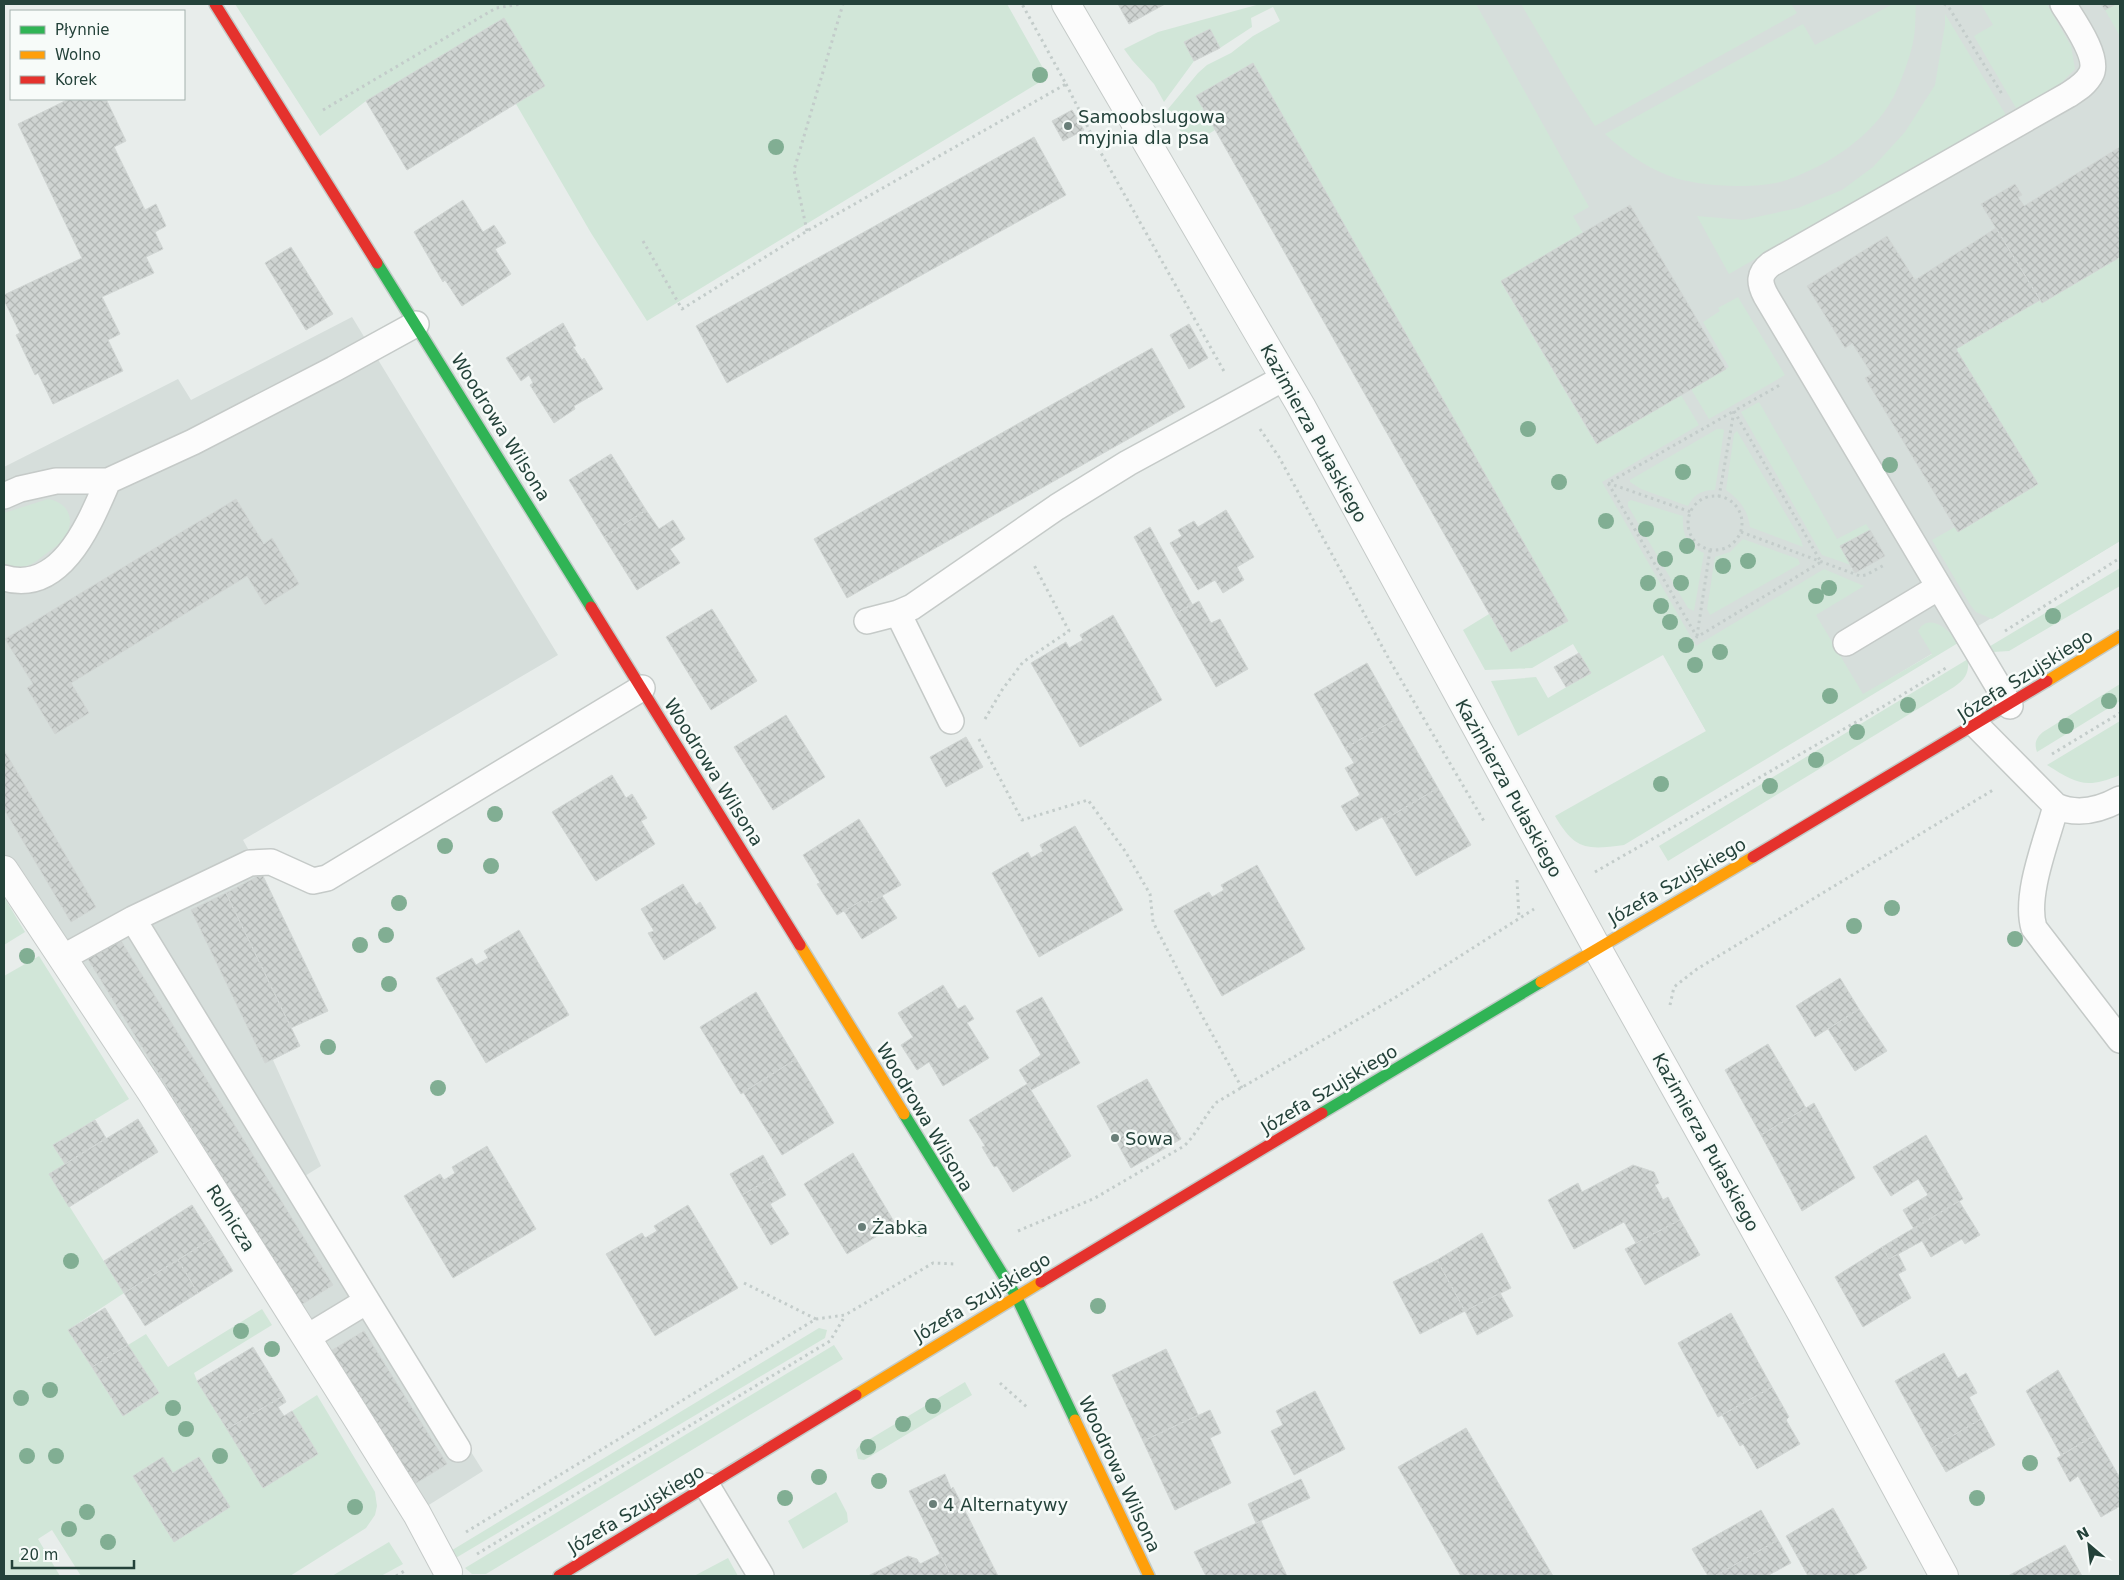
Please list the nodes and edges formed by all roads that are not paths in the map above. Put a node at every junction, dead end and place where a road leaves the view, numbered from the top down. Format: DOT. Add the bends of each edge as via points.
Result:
graph roads {
  1 [pos="215,4"];
  2 [pos="1066,4"];
  3 [pos="2063,4"];
  4 [pos="416,324"];
  5 [pos="1284,378"];
  6 [pos="108,480"];
  7 [pos="4,496"];
  8 [pos="4,578"];
  9 [pos="1939,587"];
  10 [pos="898,613"];
  11 [pos="867,621"];
  12 [pos="2120,636"];
  13 [pos="1846,644"];
  14 [pos="642,688"];
  15 [pos="2010,706"];
  16 [pos="951,721"];
  17 [pos="1976,725"];
  18 [pos="2120,799"];
  19 [pos="2056,806"];
  20 [pos="4,870"];
  21 [pos="133,920"];
  22 [pos="1597,948"];
  23 [pos="62,958"];
  24 [pos="2120,1040"];
  25 [pos="1016,1296"];
  26 [pos="367,1301"];
  27 [pos="306,1338"];
  28 [pos="458,1449"];
  29 [pos="707,1486"];
  30 [pos="442,1561"];
  31 [pos="559,1576"];
  32 [pos="761,1576"];
  33 [pos="1149,1576"];
  34 [pos="1944,1576"];
  1 -- 4 [label="street, Woodrowa Wilsona"];
  2 -- 5 [label="street, Kazimierza Pułaskiego"];
  3 -- 9 [label="lane" via="2093,59 2092,72 2085,83 1764,270 1761,276 1763,290"];
  4 -- 6 [label="lane" via="202,437"];
  4 -- 14 [label="street, Woodrowa Wilsona"];
  5 -- 10 [label="lane" via="1128,463 1057,507 928,597"];
  5 -- 22 [label="street, Kazimierza Pułaskiego"];
  6 -- 7 [label="lane" via="56,480"];
  6 -- 8 [label="lane" via="81,538 62,561 40,576 16,581"];
  9 -- 13 [label="lane"];
  9 -- 15 [label="lane"];
  10 -- 11 [label="lane"];
  10 -- 16 [label="lane"];
  12 -- 15 [label="street, Józefa Szujskiego"];
  14 -- 21 [label="lane" via="327,878 312,881 271,862 250,863"];
  14 -- 25 [label="street, Woodrowa Wilsona"];
  15 -- 17 [label="street, Józefa Szujskiego"];
  17 -- 19 [label="lane"];
  17 -- 22 [label="street, Józefa Szujskiego"];
  18 -- 19 [label="lane" via="2086,812"];
  19 -- 24 [label="lane" via="2032,894 2030,916 2034,928"];
  20 -- 23 [label="street, Rolnicza"];
  21 -- 23 [label="lane"];
  21 -- 26 [label="lane"];
  22 -- 25 [label="street, Józefa Szujskiego"];
  22 -- 34 [label="street, Kazimierza Pułaskiego"];
  23 -- 27 [label="street, Rolnicza" via="152,1093"];
  25 -- 29 [label="street, Józefa Szujskiego"];
  25 -- 33 [label="street, Woodrowa Wilsona"];
  26 -- 27 [label="lane"];
  26 -- 28 [label="lane"];
  27 -- 30 [label="street, Rolnicza" via="417,1514"];
  29 -- 31 [label="street, Józefa Szujskiego"];
  29 -- 32 [label="lane"];
}
